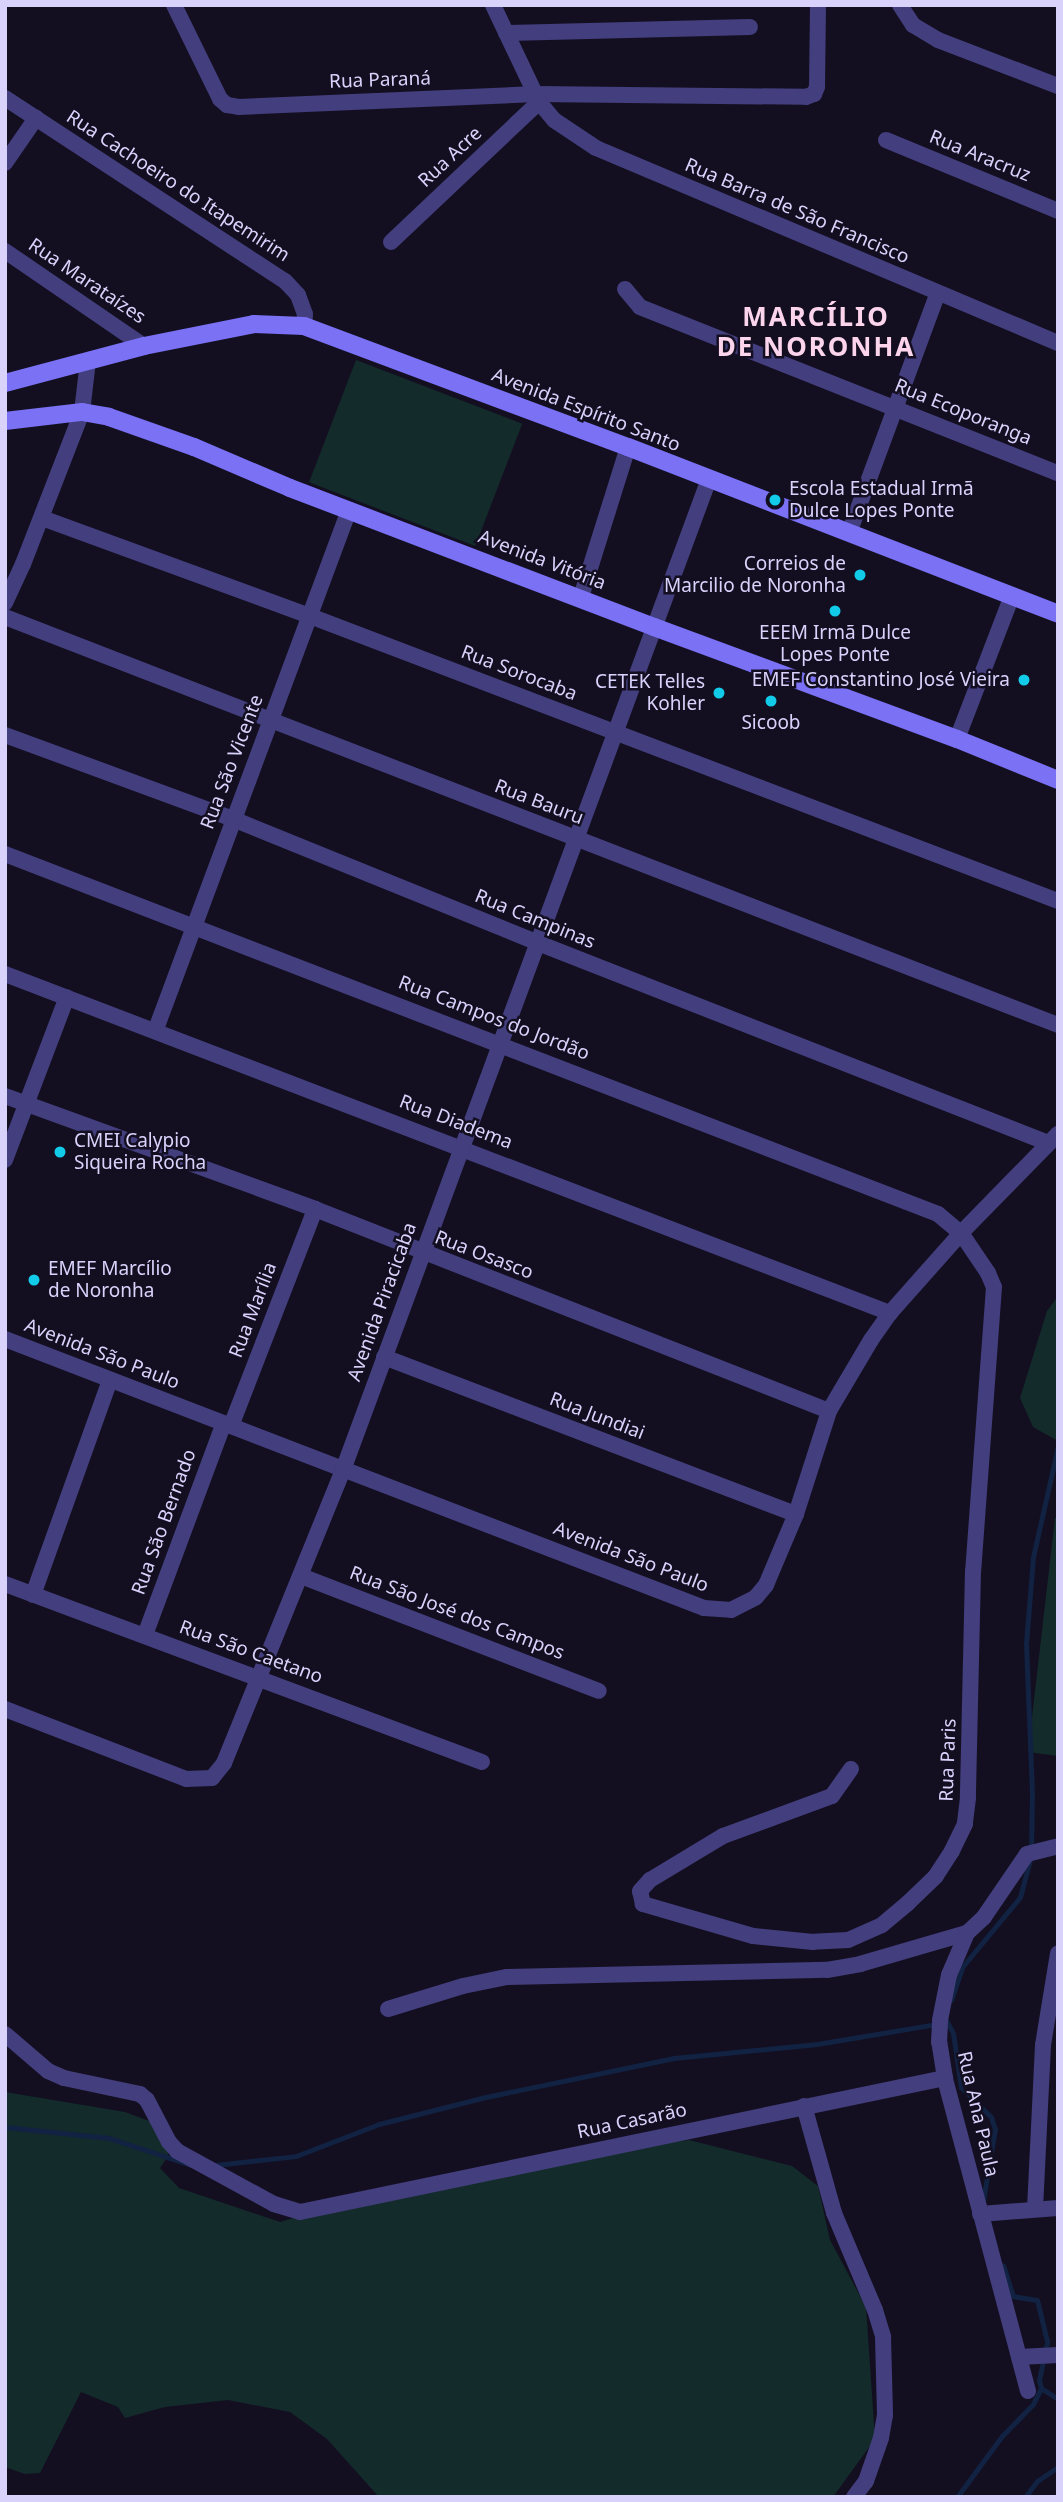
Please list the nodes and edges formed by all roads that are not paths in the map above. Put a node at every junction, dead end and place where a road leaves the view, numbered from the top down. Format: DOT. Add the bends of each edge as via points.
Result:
graph roads {
  1 [pos="174,5"];
  2 [pos="493,5"];
  3 [pos="818,5"];
  4 [pos="900,5"];
  5 [pos="750,27"];
  6 [pos="506,33"];
  7 [pos="1058,86"];
  8 [pos="5,97"];
  9 [pos="537,98"];
  10 [pos="36,117"];
  11 [pos="886,140"];
  12 [pos="5,163"];
  13 [pos="1058,211"];
  14 [pos="391,242"];
  15 [pos="5,251"];
  16 [pos="625,289"];
  17 [pos="938,293"];
  18 [pos="304,326"];
  19 [pos="1058,343"];
  20 [pos="144,346"];
  21 [pos="88,361"];
  22 [pos="5,383"];
  23 [pos="896,407"];
  24 [pos="82,412"];
  25 [pos="5,422"];
  26 [pos="628,447"];
  27 [pos="1058,473"];
  28 [pos="709,478"];
  29 [pos="349,510"];
  30 [pos="41,518"];
  31 [pos="849,533"];
  32 [pos="1012,596"];
  33 [pos="581,597"];
  34 [pos="5,603"];
  35 [pos="1058,614"];
  36 [pos="310,616"];
  37 [pos="5,617"];
  38 [pos="654,627"];
  39 [pos="270,720"];
  40 [pos="615,732"];
  41 [pos="5,735"];
  42 [pos="957,739"];
  43 [pos="1058,780"];
  44 [pos="233,819"];
  45 [pos="576,839"];
  46 [pos="5,853"];
  47 [pos="1058,901"];
  48 [pos="194,924"];
  49 [pos="538,943"];
  50 [pos="5,974"];
  51 [pos="67,997"];
  52 [pos="1058,1025"];
  53 [pos="156,1029"];
  54 [pos="500,1043"];
  55 [pos="5,1096"];
  56 [pos="27,1104"];
  57 [pos="1053,1139"];
  58 [pos="461,1147"];
  59 [pos="5,1160"];
  60 [pos="315,1209"];
  61 [pos="961,1233"];
  62 [pos="422,1254"];
  63 [pos="890,1313"];
  64 [pos="5,1339"];
  65 [pos="384,1357"];
  66 [pos="110,1380"];
  67 [pos="829,1411"];
  68 [pos="227,1425"];
  69 [pos="343,1470"];
  70 [pos="796,1514"];
  71 [pos="301,1576"];
  72 [pos="5,1584"];
  73 [pos="33,1595"];
  74 [pos="145,1635"];
  75 [pos="260,1678"];
  76 [pos="598,1691"];
  77 [pos="5,1709"];
  78 [pos="482,1762"];
  79 [pos="852,1769"];
  80 [pos="1058,1846"];
  81 [pos="967,1933"];
  82 [pos="1058,1953"];
  83 [pos="388,2010"];
  84 [pos="5,2034"];
  85 [pos="1050,2045"];
  86 [pos="945,2078"];
  87 [pos="804,2106"];
  88 [pos="1058,2208"];
  89 [pos="1035,2209"];
  90 [pos="980,2214"];
  91 [pos="1058,2355"];
  92 [pos="1019,2357"];
  93 [pos="1028,2392"];
  94 [pos="854,2497"];
  1 -- 9 [label="street, Rua Paraná" via="227,105"];
  2 -- 6 [label="street, Rua Barra de São Francisco"];
  3 -- 9 [label="street, Rua Paraná" via="817,87 806,97"];
  4 -- 7 [label="street" via="913,24 937,40"];
  5 -- 6 [label="street"];
  6 -- 9 [label="street, Rua Barra de São Francisco"];
  8 -- 10 [label="street, Rua Cachoeiro do Itapemirim"];
  9 -- 14 [label="street, Rua Acre"];
  9 -- 17 [label="street, Rua Barra de São Francisco" via="554,120 596,148"];
  10 -- 12 [label="street"];
  10 -- 18 [label="street, Rua Cachoeiro do Itapemirim" via="285,281 298,295"];
  11 -- 13 [label="street, Rua Aracruz"];
  15 -- 20 [label="street, Rua Marataízes"];
  16 -- 23 [label="street, Rua Ecoporanga" via="640,307"];
  17 -- 19 [label="street, Rua Barra de São Francisco"];
  17 -- 23 [label="street"];
  18 -- 20 [label="street, Avenida Espírito Santo" via="254,324"];
  18 -- 26 [label="street, Avenida Espírito Santo"];
  20 -- 21 [label="street, Avenida Espírito Santo"];
  21 -- 22 [label="street, Avenida Espírito Santo"];
  21 -- 24 [label="street"];
  23 -- 27 [label="street, Rua Ecoporanga"];
  23 -- 31 [label="street"];
  24 -- 25 [label="street, Avenida Vitória"];
  24 -- 29 [label="street, Avenida Vitória" via="194,447"];
  24 -- 30 [label="street"];
  26 -- 28 [label="street, Avenida Espírito Santo"];
  26 -- 33 [label="street"];
  28 -- 31 [label="street, Avenida Espírito Santo"];
  28 -- 38 [label="street, Avenida Piracicaba"];
  29 -- 33 [label="street, Avenida Vitória"];
  29 -- 36 [label="street, Rua São Vicente"];
  30 -- 34 [label="street"];
  30 -- 36 [label="street, Rua Sorocaba"];
  31 -- 32 [label="street, Avenida Espírito Santo"];
  32 -- 35 [label="street, Avenida Espírito Santo"];
  32 -- 42 [label="street"];
  33 -- 38 [label="street, Avenida Vitória"];
  36 -- 39 [label="street, Rua São Vicente"];
  36 -- 40 [label="street, Rua Sorocaba"];
  37 -- 39 [label="street, Rua Bauru"];
  38 -- 40 [label="street, Avenida Piracicaba"];
  38 -- 42 [label="street, Avenida Vitória"];
  39 -- 44 [label="street, Rua São Vicente"];
  39 -- 45 [label="street, Rua Bauru"];
  40 -- 45 [label="street, Avenida Piracicaba"];
  40 -- 47 [label="street, Rua Sorocaba"];
  41 -- 44 [label="street, Rua Campinas"];
  42 -- 43 [label="street, Avenida Vitória"];
  44 -- 48 [label="street, Rua São Vicente"];
  44 -- 49 [label="street, Rua Campinas"];
  45 -- 49 [label="street, Avenida Piracicaba"];
  45 -- 52 [label="street, Rua Bauru"];
  46 -- 48 [label="street, Rua Campos do Jordão"];
  48 -- 53 [label="street, Rua São Vicente"];
  48 -- 54 [label="street, Rua Campos do Jordão"];
  49 -- 54 [label="street, Avenida Piracicaba"];
  49 -- 57 [label="street, Rua Campinas"];
  50 -- 51 [label="street, Rua Diadema"];
  51 -- 53 [label="street, Rua Diadema"];
  51 -- 56 [label="street"];
  53 -- 58 [label="street, Rua Diadema"];
  54 -- 58 [label="street, Avenida Piracicaba"];
  54 -- 61 [label="street, Rua Campos do Jordão" via="938,1214"];
  55 -- 56 [label="street, Rua Osasco"];
  56 -- 59 [label="street"];
  56 -- 60 [label="street, Rua Osasco"];
  57 -- 61 [label="street, Avenida São Paulo"];
  58 -- 62 [label="street, Avenida Piracicaba"];
  58 -- 63 [label="street, Rua Diadema"];
  60 -- 62 [label="street, Rua Osasco"];
  60 -- 68 [label="street, Rua Marília"];
  61 -- 63 [label="street, Avenida São Paulo"];
  61 -- 79 [label="street, Rua Paris" via="994,1287 973,1571 965,1824 936,1876 882,1925 848,1940 753,1936 643,1904 640,1891 660,1873 723,1836 832,1796"];
  62 -- 65 [label="street, Avenida Piracicaba"];
  62 -- 67 [label="street, Rua Osasco"];
  63 -- 67 [label="street, Avenida São Paulo"];
  64 -- 66 [label="street, Avenida São Paulo"];
  65 -- 69 [label="street, Avenida Piracicaba"];
  65 -- 70 [label="street, Rua Jundiai"];
  66 -- 68 [label="street, Avenida São Paulo"];
  66 -- 73 [label="street"];
  67 -- 70 [label="street, Avenida São Paulo"];
  68 -- 69 [label="street, Avenida São Paulo"];
  68 -- 74 [label="street, Rua São Bernado"];
  69 -- 70 [label="street, Avenida São Paulo" via="718,1611 744,1606 766,1585"];
  69 -- 71 [label="street, Avenida Piracicaba"];
  71 -- 75 [label="street, Avenida Piracicaba"];
  71 -- 76 [label="street, Rua São José dos Campos"];
  72 -- 73 [label="street, Rua São Caetano"];
  73 -- 74 [label="street, Rua São Caetano"];
  74 -- 75 [label="street, Rua São Caetano"];
  75 -- 77 [label="street, Avenida Piracicaba" via="224,1763 212,1778 200,1781"];
  75 -- 78 [label="street, Rua São Caetano"];
  80 -- 81 [label="street, Rua Ana Paula" via="1027,1854 985,1917"];
  81 -- 83 [label="street" via="827,1970 507,1977"];
  81 -- 86 [label="street, Rua Ana Paula" via="941,2009 939,2042"];
  82 -- 85 [label="street"];
  84 -- 87 [label="street, Rua Casarão" via="48,2071 141,2094 177,2151 274,2204 300,2213"];
  85 -- 89 [label="street"];
  86 -- 87 [label="street, Rua Casarão"];
  86 -- 90 [label="street, Rua Ana Paula"];
  87 -- 94 [label="street" via="834,2213 883,2337 885,2416 866,2481"];
  88 -- 89 [label="street"];
  89 -- 90 [label="street"];
  90 -- 92 [label="street, Rua Ana Paula"];
  91 -- 92 [label="street"];
  92 -- 93 [label="street, Rua Ana Paula"];
}
